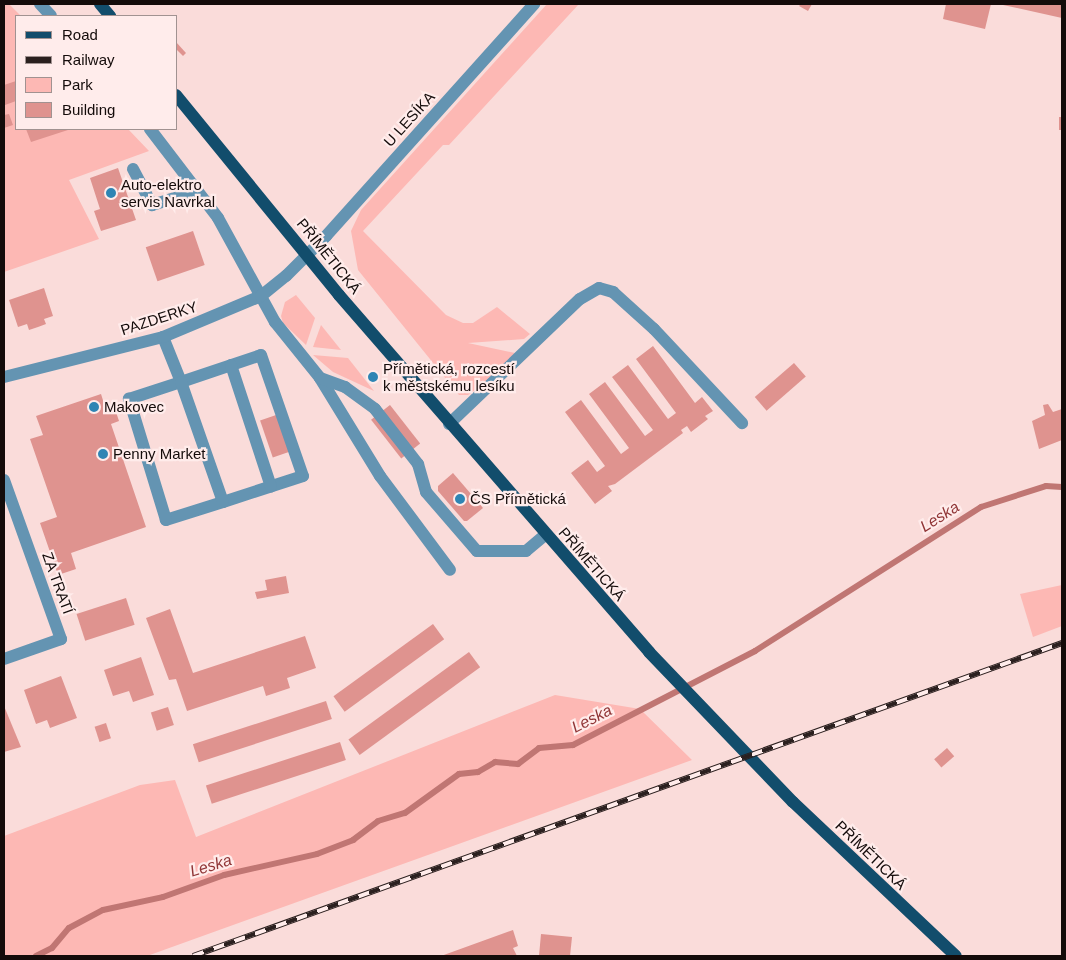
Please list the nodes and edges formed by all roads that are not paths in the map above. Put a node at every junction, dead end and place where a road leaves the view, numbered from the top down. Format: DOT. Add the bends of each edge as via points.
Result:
graph roads {
  1 [pos="40,4"];
  2 [pos="100,4"];
  3 [pos="534,4"];
  4 [pos="50,15"];
  5 [pos="109,15"];
  6 [pos="178,97"];
  7 [pos="151,130"];
  8 [pos="133,170"];
  9 [pos="197,187"];
  10 [pos="307,255"];
  11 [pos="261,296"];
  12 [pos="163,337"];
  13 [pos="232,365"];
  14 [pos="4,377"];
  15 [pos="320,378"];
  16 [pos="181,382"];
  17 [pos="742,423"];
  18 [pos="449,424"];
  19 [pos="4,480"];
  20 [pos="272,487"];
  21 [pos="223,502"];
  22 [pos="545,535"];
  23 [pos="450,570"];
  24 [pos="4,659"];
  25 [pos="956,956"];
  1 -- 4 [label="street"];
  2 -- 5 [label="main road"];
  3 -- 10 [label="street, U LESÍKA"];
  6 -- 10 [label="main road, PŘÍMĚTICKÁ"];
  7 -- 9 [label="street"];
  8 -- 9 [label="street" via="152,205 184,195"];
  9 -- 11 [label="street"];
  10 -- 11 [label="street, PAZDERKY"];
  10 -- 18 [label="main road, PŘÍMĚTICKÁ"];
  11 -- 12 [label="street, PAZDERKY"];
  11 -- 15 [label="street" via="275,322"];
  12 -- 14 [label="street, PAZDERKY"];
  12 -- 16 [label="street"];
  13 -- 16 [label="street"];
  13 -- 20 [label="street"];
  13 -- 20 [label="street" via="261,355 303,476"];
  15 -- 22 [label="street" via="345,387 375,409 418,464 426,492 477,551 526,551"];
  15 -- 23 [label="street" via="380,476"];
  16 -- 21 [label="street"];
  16 -- 21 [label="street" via="129,399 166,520"];
  17 -- 18 [label="street" via="654,328 613,292 599,288 580,299"];
  18 -- 22 [label="main road, PŘÍMĚTICKÁ"];
  19 -- 24 [label="street, ZA TRATÍ" via="61,639"];
  20 -- 21 [label="street"];
  22 -- 25 [label="main road, PŘÍMĚTICKÁ" via="713,720 850,858"];
}
